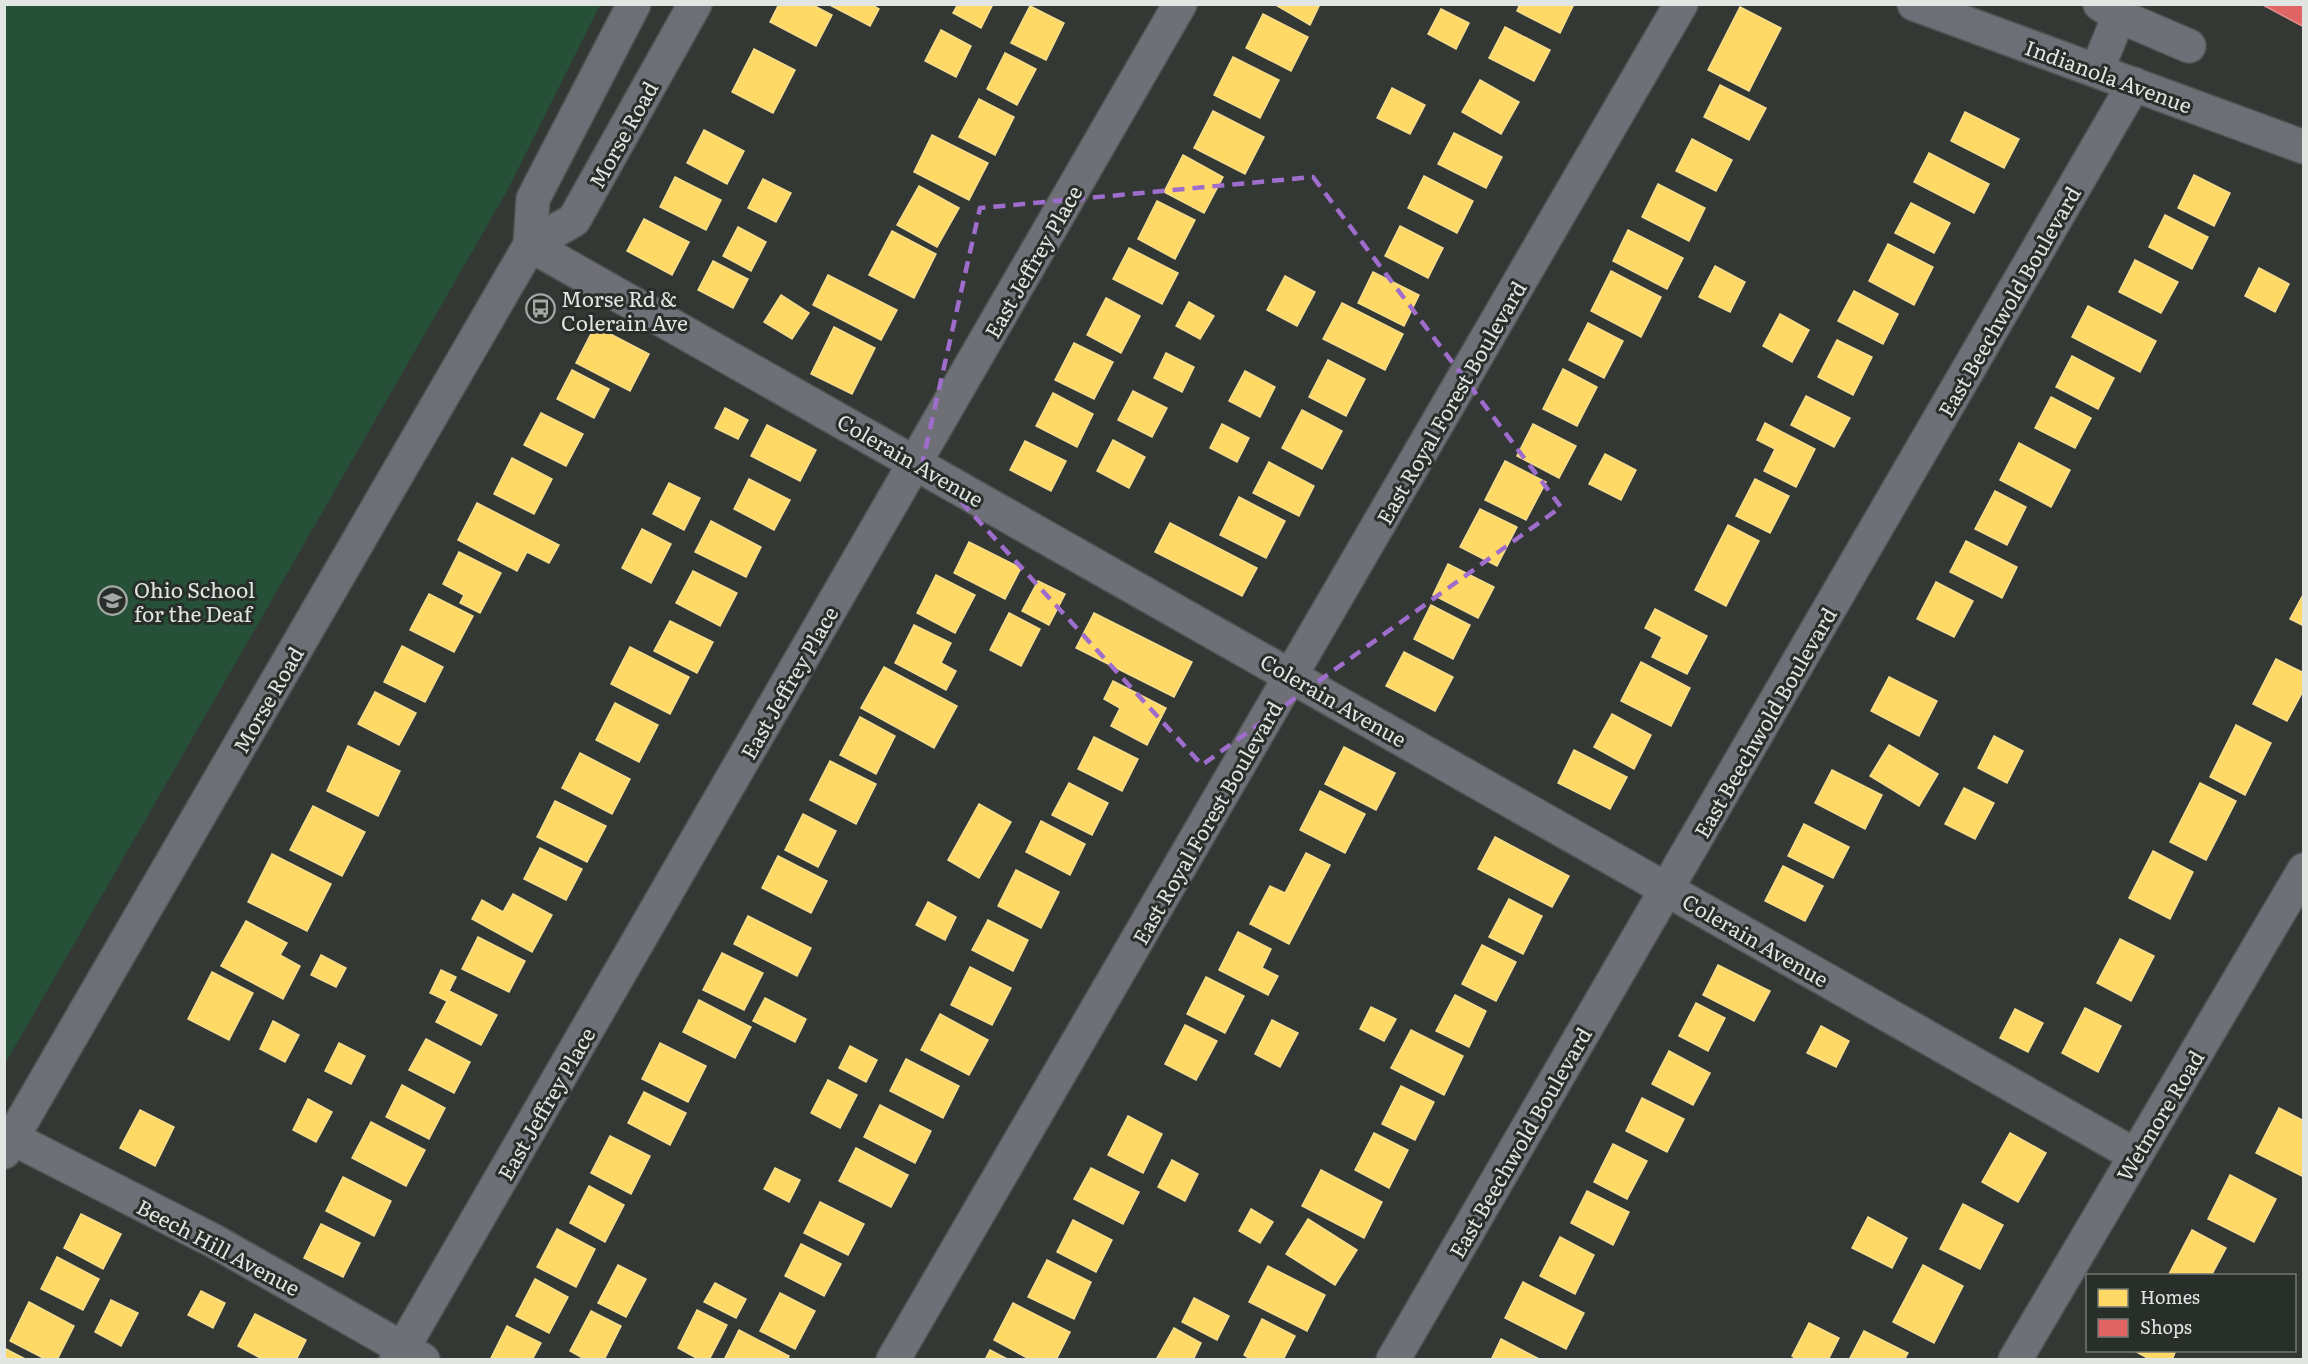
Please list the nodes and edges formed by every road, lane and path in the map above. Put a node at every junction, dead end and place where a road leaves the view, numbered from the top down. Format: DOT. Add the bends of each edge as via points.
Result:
graph roads {
  1 [pos="634,4"];
  2 [pos="695,4"];
  3 [pos="1180,4"];
  4 [pos="1681,4"];
  5 [pos="1914,4"];
  6 [pos="2110,10"];
  7 [pos="2189,46"];
  8 [pos="2097,70"];
  9 [pos="2134,84"];
  10 [pos="2304,147"];
  11 [pos="530,245"];
  12 [pos="916,462"];
  13 [pos="1291,675"];
  14 [pos="2304,870"];
  15 [pos="1667,888"];
  16 [pos="8,1145"];
  17 [pos="2135,1155"];
  18 [pos="407,1356"];
  19 [pos="893,1359"];
  20 [pos="1393,1359"];
  21 [pos="2015,1359"];
  1 -- 11 [label="main road, Morse Road" via="533,199"];
  2 -- 11 [label="main road, Morse Road" via="574,220"];
  3 -- 12 [label="street, East Jeffrey Place"];
  4 -- 13 [label="street, East Royal Forest Boulevard"];
  5 -- 8 [label="main road, Indianola Avenue"];
  6 -- 7 [label="street"];
  6 -- 8 [label="street"];
  8 -- 9 [label="main road, Indianola Avenue"];
  9 -- 10 [label="main road, Indianola Avenue"];
  9 -- 15 [label="street, East Beechwold Boulevard"];
  11 -- 12 [label="street, Colerain Avenue"];
  11 -- 16 [label="main road, Morse Road"];
  12 -- 13 [label="street, Colerain Avenue"];
  12 -- 18 [label="street, East Jeffrey Place"];
  13 -- 15 [label="street, Colerain Avenue"];
  13 -- 19 [label="street, East Royal Forest Boulevard"];
  14 -- 17 [label="street, Wetmore Road"];
  15 -- 17 [label="street, Colerain Avenue"];
  15 -- 20 [label="street, East Beechwold Boulevard"];
  16 -- 18 [label="street, Beech Hill Avenue" via="214,1241"];
  17 -- 21 [label="street, Wetmore Road"];
}
